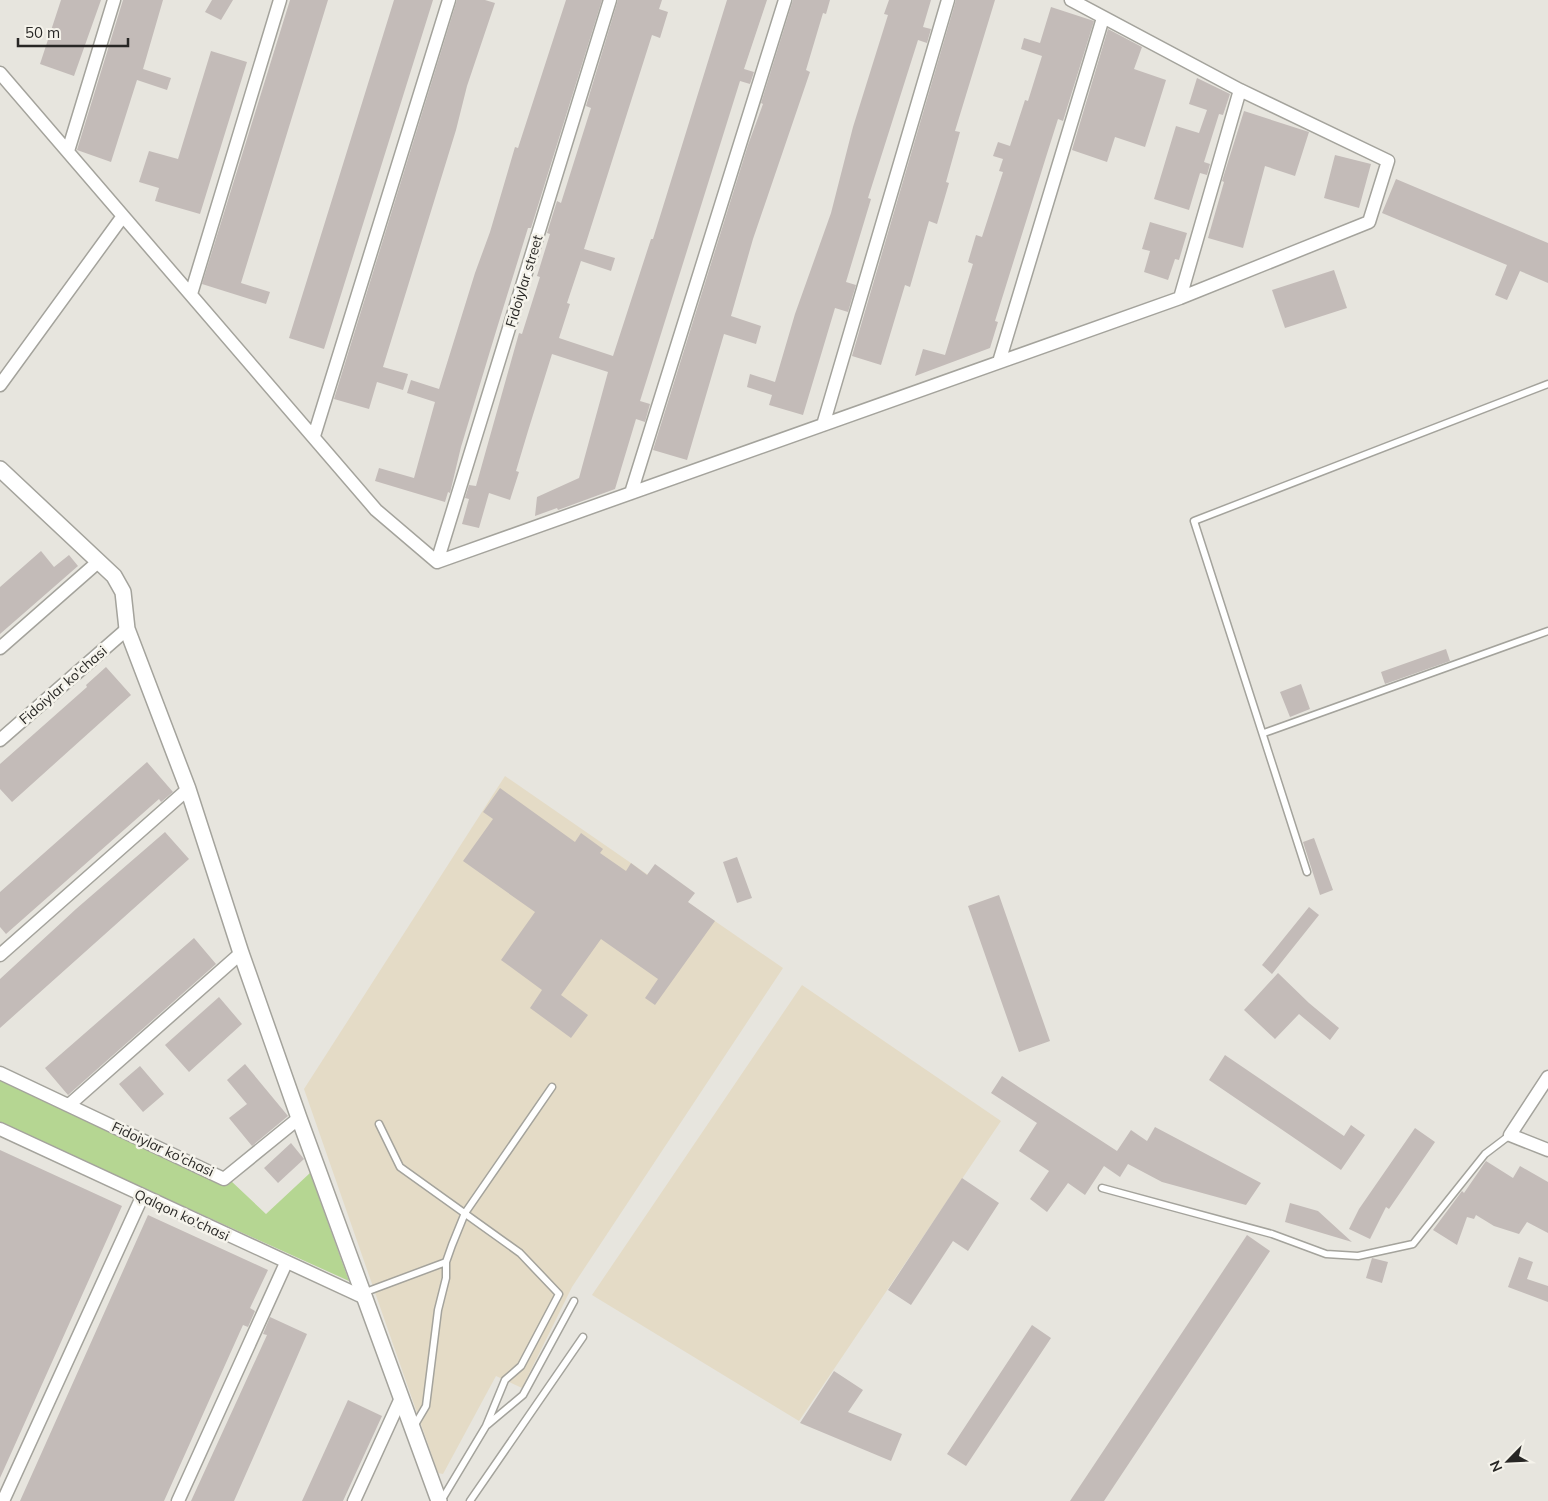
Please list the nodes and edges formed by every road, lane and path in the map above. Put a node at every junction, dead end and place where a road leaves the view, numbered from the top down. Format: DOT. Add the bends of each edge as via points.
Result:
graph roads {
  1 [pos="114,0"];
  2 [pos="280,0"];
  3 [pos="449,0"];
  4 [pos="610,0"];
  5 [pos="785,0"];
  6 [pos="948,0"];
  7 [pos="1071,0"];
  8 [pos="1103,18"];
  9 [pos="0,73"];
  10 [pos="1240,90"];
  11 [pos="68,151"];
  12 [pos="124,216"];
  13 [pos="191,294"];
  14 [pos="1180,298"];
  15 [pos="999,362"];
  16 [pos="0,384"];
  17 [pos="1548,384"];
  18 [pos="824,426"];
  19 [pos="314,436"];
  20 [pos="0,469"];
  21 [pos="631,493"];
  22 [pos="98,562"];
  23 [pos="437,562"];
  24 [pos="127,629"];
  25 [pos="1548,631"];
  26 [pos="0,648"];
  27 [pos="1264,733"];
  28 [pos="0,740"];
  29 [pos="188,789"];
  30 [pos="1307,872"];
  31 [pos="241,953"];
  32 [pos="0,956"];
  33 [pos="0,1073"];
  34 [pos="1548,1077"];
  35 [pos="552,1087"];
  36 [pos="69,1105"];
  37 [pos="299,1118"];
  38 [pos="379,1124"];
  39 [pos="0,1129"];
  40 [pos="1510,1135"];
  41 [pos="1548,1150"];
  42 [pos="1102,1188"];
  43 [pos="142,1197"];
  44 [pos="465,1213"];
  45 [pos="446,1262"];
  46 [pos="286,1263"];
  47 [pos="364,1295"];
  48 [pos="574,1301"];
  49 [pos="583,1337"];
  50 [pos="401,1398"];
  51 [pos="486,1426"];
  52 [pos="412,1429"];
  53 [pos="3,1501"];
  54 [pos="178,1501"];
  55 [pos="354,1501"];
  56 [pos="440,1501"];
  57 [pos="470,1501"];
  1 -- 11 [label="street"];
  2 -- 13 [label="street"];
  3 -- 19 [label="street"];
  4 -- 23 [label="street, Fidoiylar street"];
  5 -- 21 [label="street"];
  6 -- 18 [label="street"];
  7 -- 8 [label="street"];
  8 -- 10 [label="street"];
  8 -- 15 [label="street"];
  9 -- 11 [label="street"];
  10 -- 14 [label="street"];
  10 -- 14 [label="street" via="1388,161 1369,222"];
  11 -- 12 [label="street"];
  12 -- 13 [label="street"];
  12 -- 16 [label="street"];
  13 -- 19 [label="street"];
  14 -- 15 [label="street"];
  15 -- 18 [label="street"];
  17 -- 27 [label="lane" via="1194,521"];
  18 -- 21 [label="street"];
  19 -- 23 [label="street" via="376,510"];
  20 -- 22 [label="street"];
  21 -- 23 [label="street"];
  22 -- 24 [label="street" via="114,576 123,592"];
  22 -- 26 [label="street"];
  24 -- 28 [label="street, Fidoiylar ko'chasi"];
  24 -- 29 [label="street"];
  25 -- 27 [label="lane"];
  27 -- 30 [label="lane"];
  29 -- 31 [label="street"];
  29 -- 32 [label="street"];
  31 -- 36 [label="street"];
  31 -- 37 [label="street"];
  33 -- 36 [label="street, Fidoiylar ko'chasi"];
  34 -- 40 [label="street"];
  35 -- 44 [label="lane"];
  36 -- 37 [label="street, Fidoiylar ko'chasi" via="224,1178"];
  37 -- 47 [label="street"];
  38 -- 44 [label="lane" via="400,1168"];
  39 -- 43 [label="street, Qalqon ko'chasi"];
  40 -- 41 [label="street"];
  40 -- 42 [label="lane" via="1485,1154 1413,1244 1358,1256 1326,1254 1272,1234"];
  43 -- 46 [label="street, Qalqon ko'chasi"];
  43 -- 53 [label="street"];
  44 -- 45 [label="lane"];
  44 -- 51 [label="lane" via="520,1253 558,1294 521,1366 505,1380"];
  45 -- 47 [label="lane"];
  45 -- 52 [label="lane" via="426,1406"];
  46 -- 47 [label="street, Qalqon ko'chasi"];
  46 -- 54 [label="street"];
  47 -- 50 [label="street"];
  48 -- 51 [label="lane" via="523,1395"];
  49 -- 57 [label="lane"];
  50 -- 52 [label="street"];
  50 -- 55 [label="street"];
  51 -- 56 [label="lane"];
  52 -- 56 [label="street"];
}
